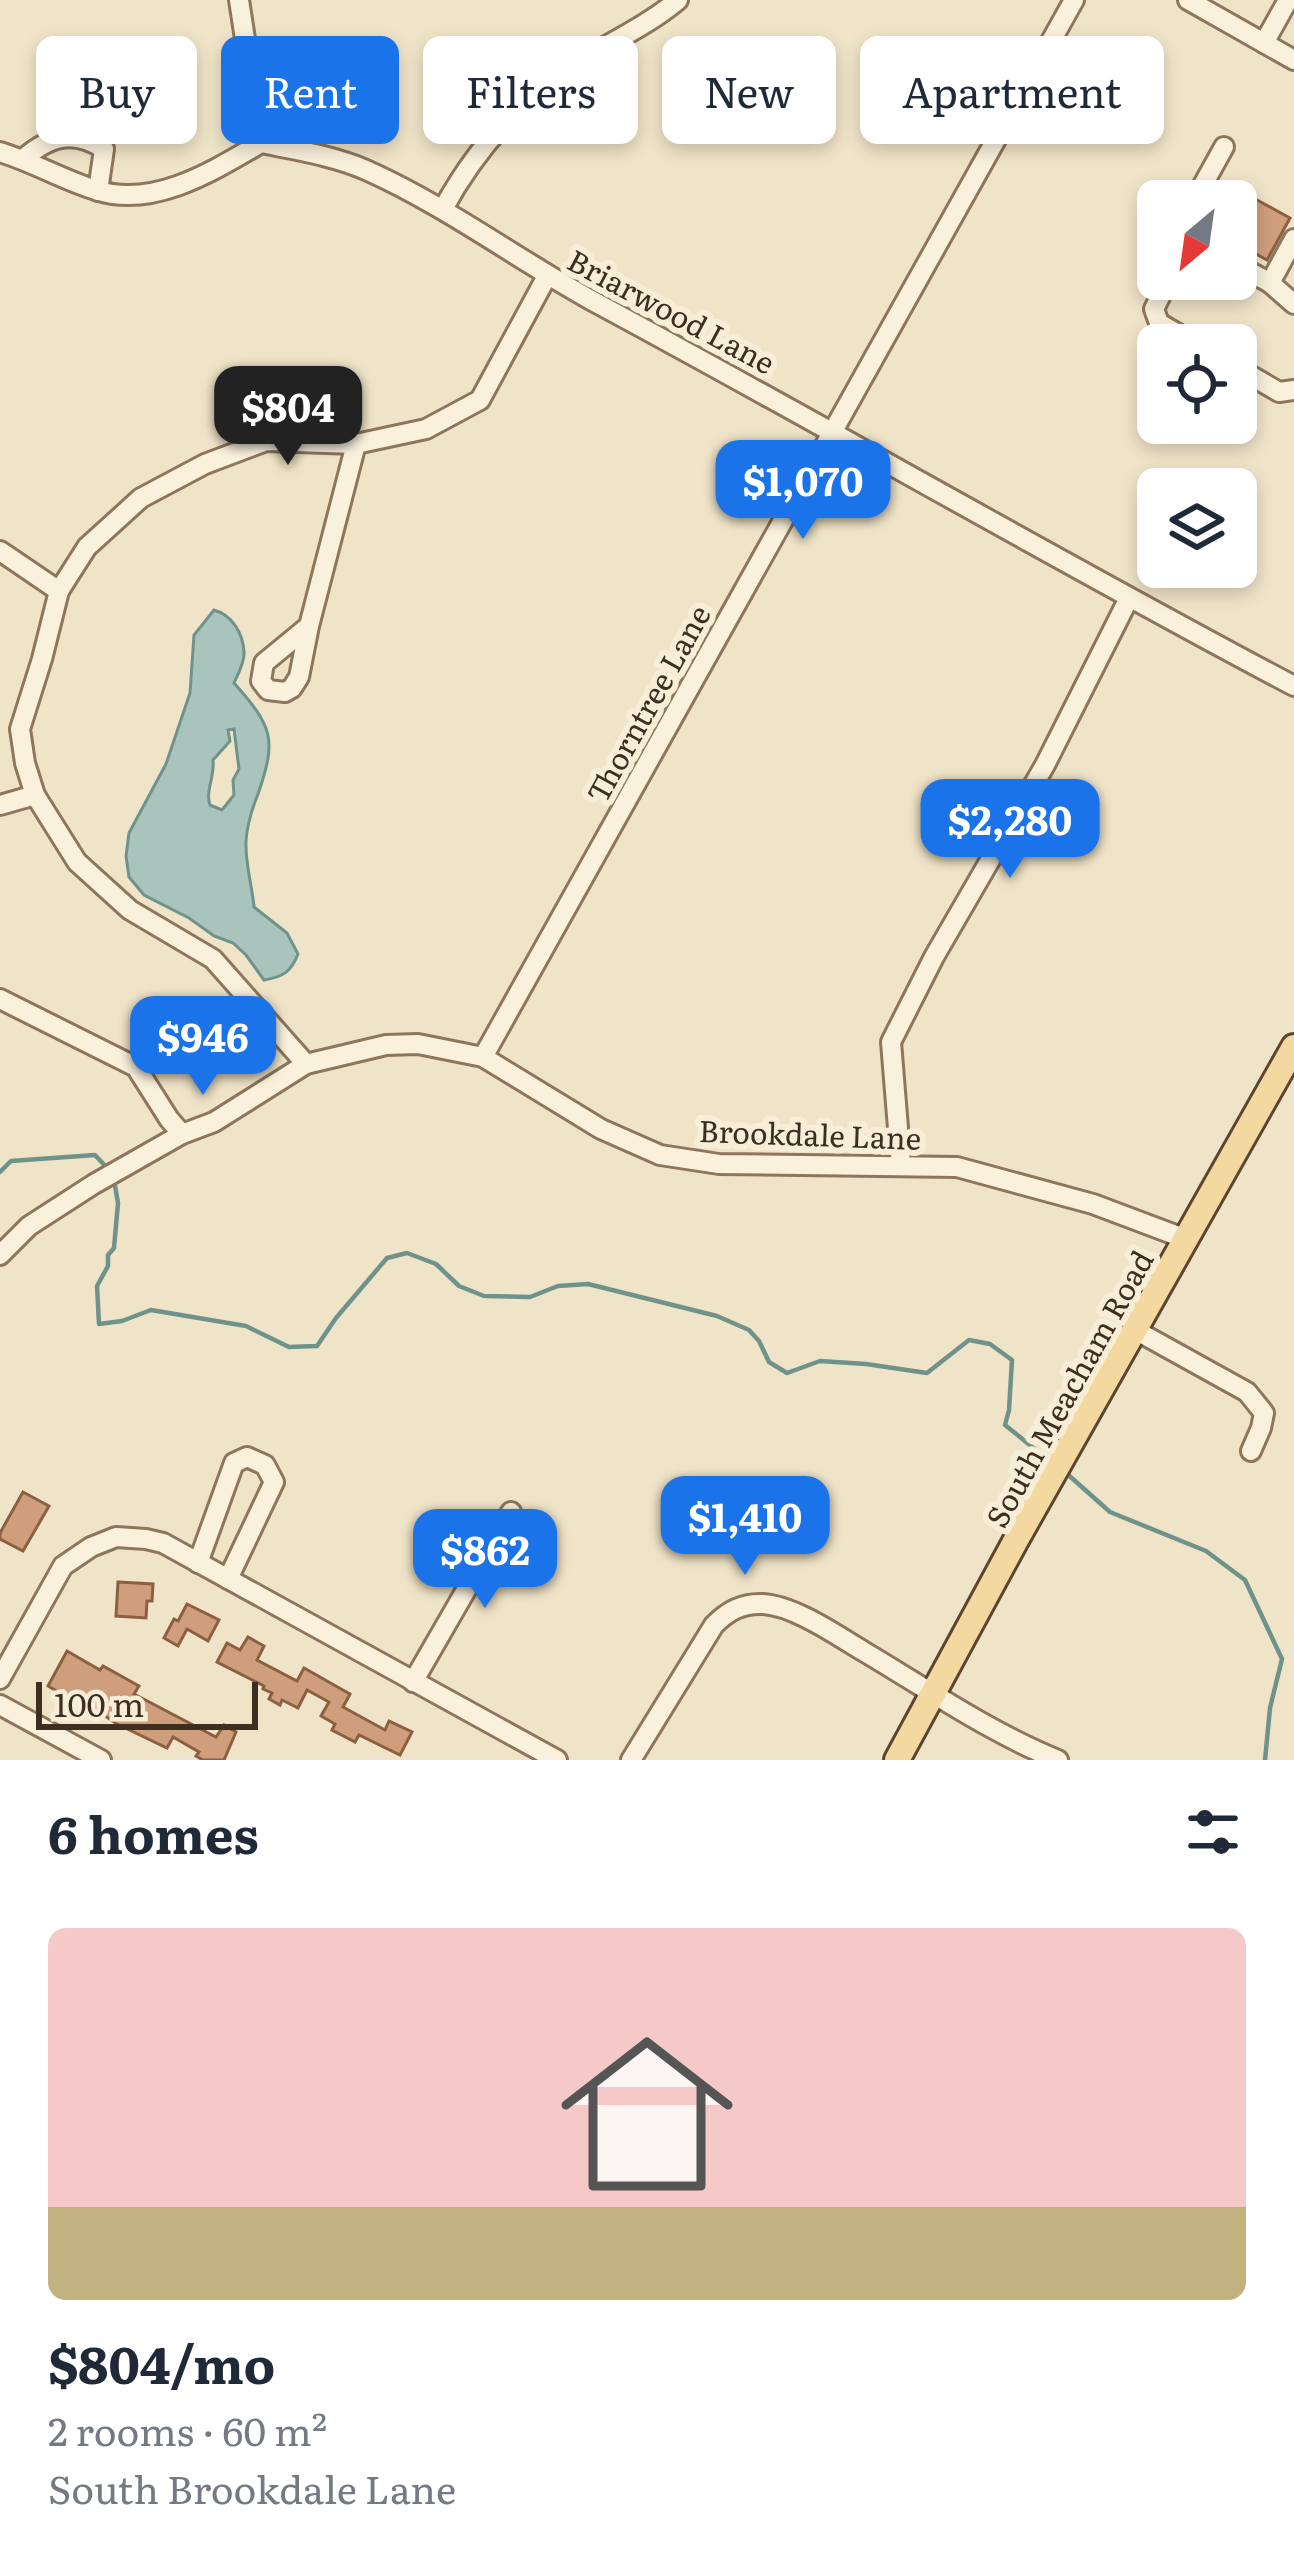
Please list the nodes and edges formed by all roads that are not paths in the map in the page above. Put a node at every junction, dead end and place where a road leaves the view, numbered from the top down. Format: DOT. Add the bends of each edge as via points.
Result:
graph roads {
  1 [pos="239,0"];
  2 [pos="678,0"];
  3 [pos="1074,0"];
  4 [pos="1197,2"];
  5 [pos="1286,9"];
  6 [pos="1294,31"];
  7 [pos="245,36"];
  8 [pos="1264,43"];
  9 [pos="1294,60"];
  10 [pos="259,144"];
  11 [pos="265,144"];
  12 [pos="1223,146"];
  13 [pos="0,152"];
  14 [pos="22,159"];
  15 [pos="1205,180"];
  16 [pos="98,191"];
  17 [pos="443,209"];
  18 [pos="1294,239"];
  19 [pos="547,276"];
  20 [pos="1257,276"];
  21 [pos="1270,283"];
  22 [pos="1294,304"];
  23 [pos="1257,379"];
  24 [pos="1294,390"];
  25 [pos="834,431"];
  26 [pos="356,444"];
  27 [pos="0,551"];
  28 [pos="58,591"];
  29 [pos="1129,598"];
  30 [pos="309,626"];
  31 [pos="1294,686"];
  32 [pos="35,795"];
  33 [pos="0,805"];
  34 [pos="0,999"];
  35 [pos="1294,1047"];
  36 [pos="483,1057"];
  37 [pos="306,1064"];
  38 [pos="182,1134"];
  39 [pos="902,1165"];
  40 [pos="1186,1239"];
  41 [pos="0,1255"];
  42 [pos="1135,1330"];
  43 [pos="1251,1450"];
  44 [pos="511,1512"];
  45 [pos="197,1562"];
  46 [pos="228,1579"];
  47 [pos="770,1582"];
  48 [pos="766,1604"];
  49 [pos="0,1678"];
  50 [pos="413,1682"];
  51 [pos="934,1693"];
  52 [pos="0,1705"];
  53 [pos="101,1760"];
  54 [pos="557,1760"];
  55 [pos="631,1760"];
  56 [pos="897,1760"];
  57 [pos="1058,1760"];
  1 -- 7 [label="street"];
  2 -- 17 [label="street" via="559,75 496,130"];
  3 -- 25 [label="street, Thorntree Lane"];
  4 -- 8 [label="street"];
  5 -- 6 [label="street"];
  5 -- 8 [label="street"];
  8 -- 9 [label="street"];
  10 -- 16 [label="street" via="203,176 133,197"];
  11 -- 17 [label="street, Briarwood Lane" via="362,168"];
  12 -- 15 [label="street"];
  13 -- 14 [label="street"];
  14 -- 16 [label="street"];
  14 -- 16 [label="street" via="67,136 88,139 104,149"];
  17 -- 19 [label="street, Briarwood Lane"];
  18 -- 21 [label="street"];
  19 -- 25 [label="street, Briarwood Lane"];
  19 -- 26 [label="street" via="480,400 426,429"];
  20 -- 21 [label="street"];
  21 -- 22 [label="street"];
  23 -- 24 [label="street" via="1279,392"];
  25 -- 29 [label="street, Briarwood Lane"];
  25 -- 36 [label="street, Thorntree Lane"];
  26 -- 28 [label="street" via="266,441 205,464 141,497 87,547"];
  26 -- 30 [label="street"];
  27 -- 28 [label="street"];
  28 -- 32 [label="street" via="20,729"];
  29 -- 31 [label="street, Briarwood Lane"];
  29 -- 39 [label="street" via="891,1042"];
  32 -- 33 [label="street"];
  32 -- 37 [label="street" via="77,862 130,910 213,958"];
  34 -- 38 [label="street" via="136,1067"];
  35 -- 40 [label="main road, South Meacham Road"];
  36 -- 37 [label="street, Brookdale Lane" via="386,1045"];
  36 -- 39 [label="street, Brookdale Lane" via="601,1130 660,1155 718,1164"];
  37 -- 38 [label="street, Brookdale Lane"];
  38 -- 41 [label="street, Brookdale Lane" via="29,1226"];
  39 -- 40 [label="street, Brookdale Lane" via="1010,1180"];
  40 -- 42 [label="main road, South Meacham Road"];
  42 -- 43 [label="street" via="1255,1399 1264,1413"];
  42 -- 51 [label="main road, South Meacham Road"];
  44 -- 50 [label="street"];
  45 -- 46 [label="street"];
  45 -- 46 [label="street" via="234,1463 247,1457 265,1465 274,1482"];
  45 -- 49 [label="street" via="163,1544 116,1538 91,1547 63,1566"];
  46 -- 50 [label="street"];
  47 -- 48 [label="street"];
  48 -- 51 [label="street" via="823,1627"];
  48 -- 55 [label="street" via="730,1610 714,1625"];
  50 -- 54 [label="street"];
  51 -- 56 [label="main road, South Meacham Road"];
  51 -- 57 [label="street"];
  52 -- 53 [label="street"];
}
